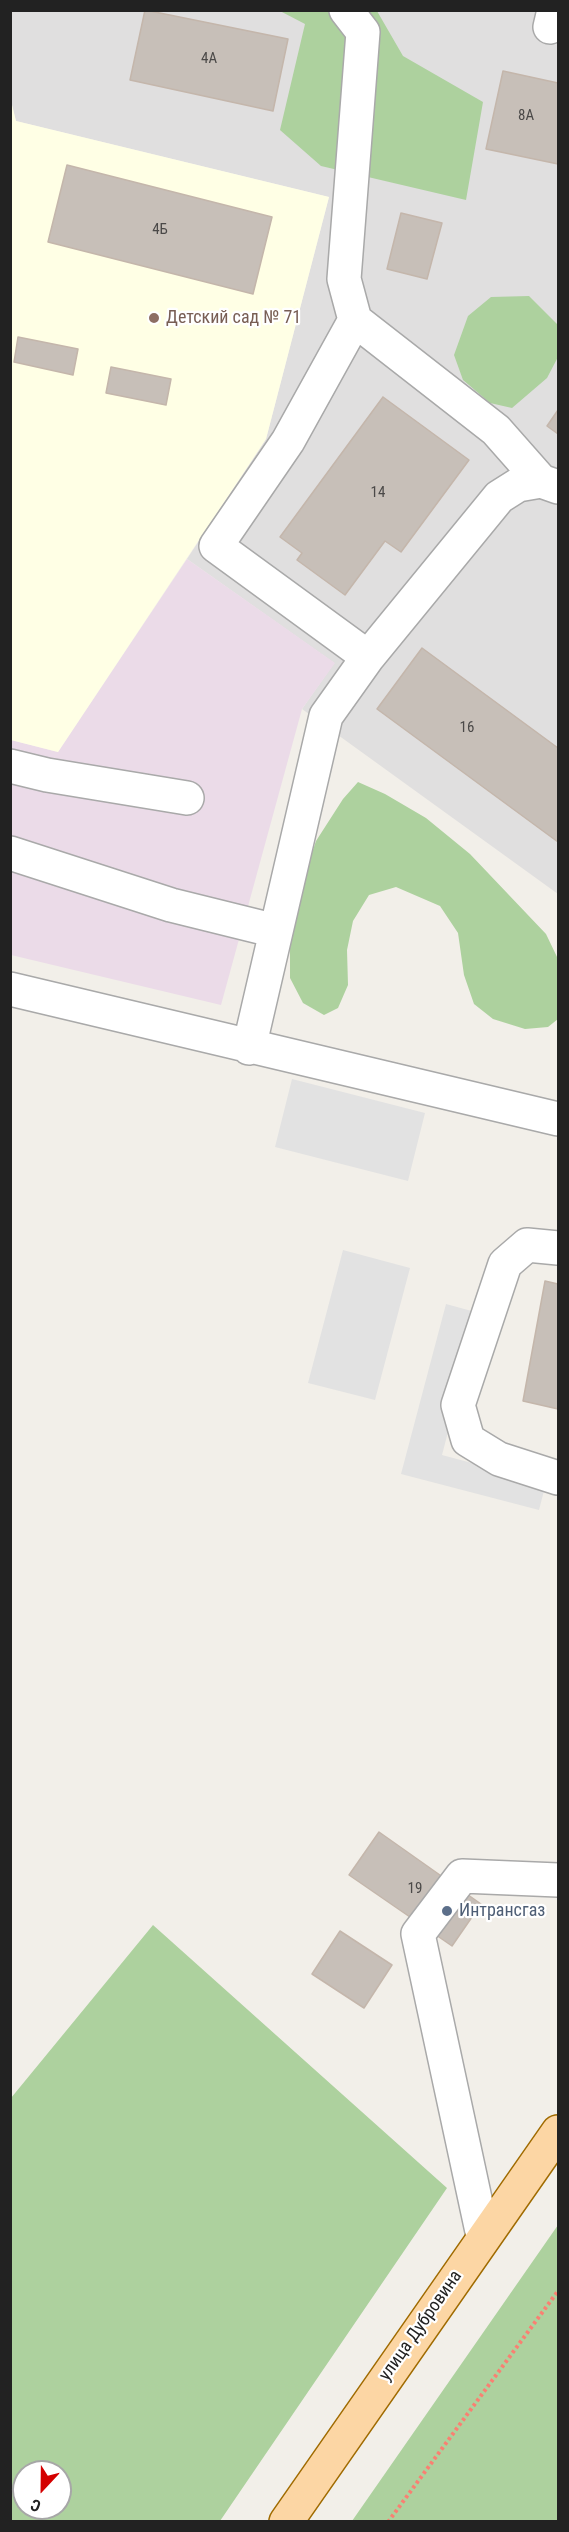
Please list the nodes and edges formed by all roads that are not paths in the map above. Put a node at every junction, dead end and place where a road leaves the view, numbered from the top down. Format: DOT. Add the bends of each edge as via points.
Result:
graph roads {
  1 [pos="346,10"];
  2 [pos="355,320"];
  3 [pos="550,484"];
  4 [pos="368,657"];
  5 [pos="10,766"];
  6 [pos="186,798"];
  7 [pos="10,853"];
  8 [pos="276,931"];
  9 [pos="10,988"];
  10 [pos="249,1048"];
  11 [pos="558,1119"];
  12 [pos="558,1248"];
  13 [pos="558,1478"];
  14 [pos="558,1880"];
  15 [pos="558,2132"];
  16 [pos="483,2236"];
  17 [pos="286,2522"];
  1 -- 2 [label="street" via="363,33 344,279"];
  2 -- 3 [label="street" via="496,430"];
  2 -- 4 [label="street" via="288,441 216,546"];
  3 -- 4 [label="street" via="518,485 499,497"];
  4 -- 8 [label="street" via="326,716"];
  5 -- 6 [label="street"];
  7 -- 8 [label="street" via="171,905"];
  8 -- 10 [label="street"];
  9 -- 10 [label="street"];
  10 -- 11 [label="street"];
  12 -- 13 [label="street" via="527,1245 505,1264 458,1405 468,1440 499,1459"];
  14 -- 16 [label="street" via="462,1876 418,1934"];
  15 -- 16 [label="main road, улица Дубровина"];
  16 -- 17 [label="main road, улица Дубровина"];
}
